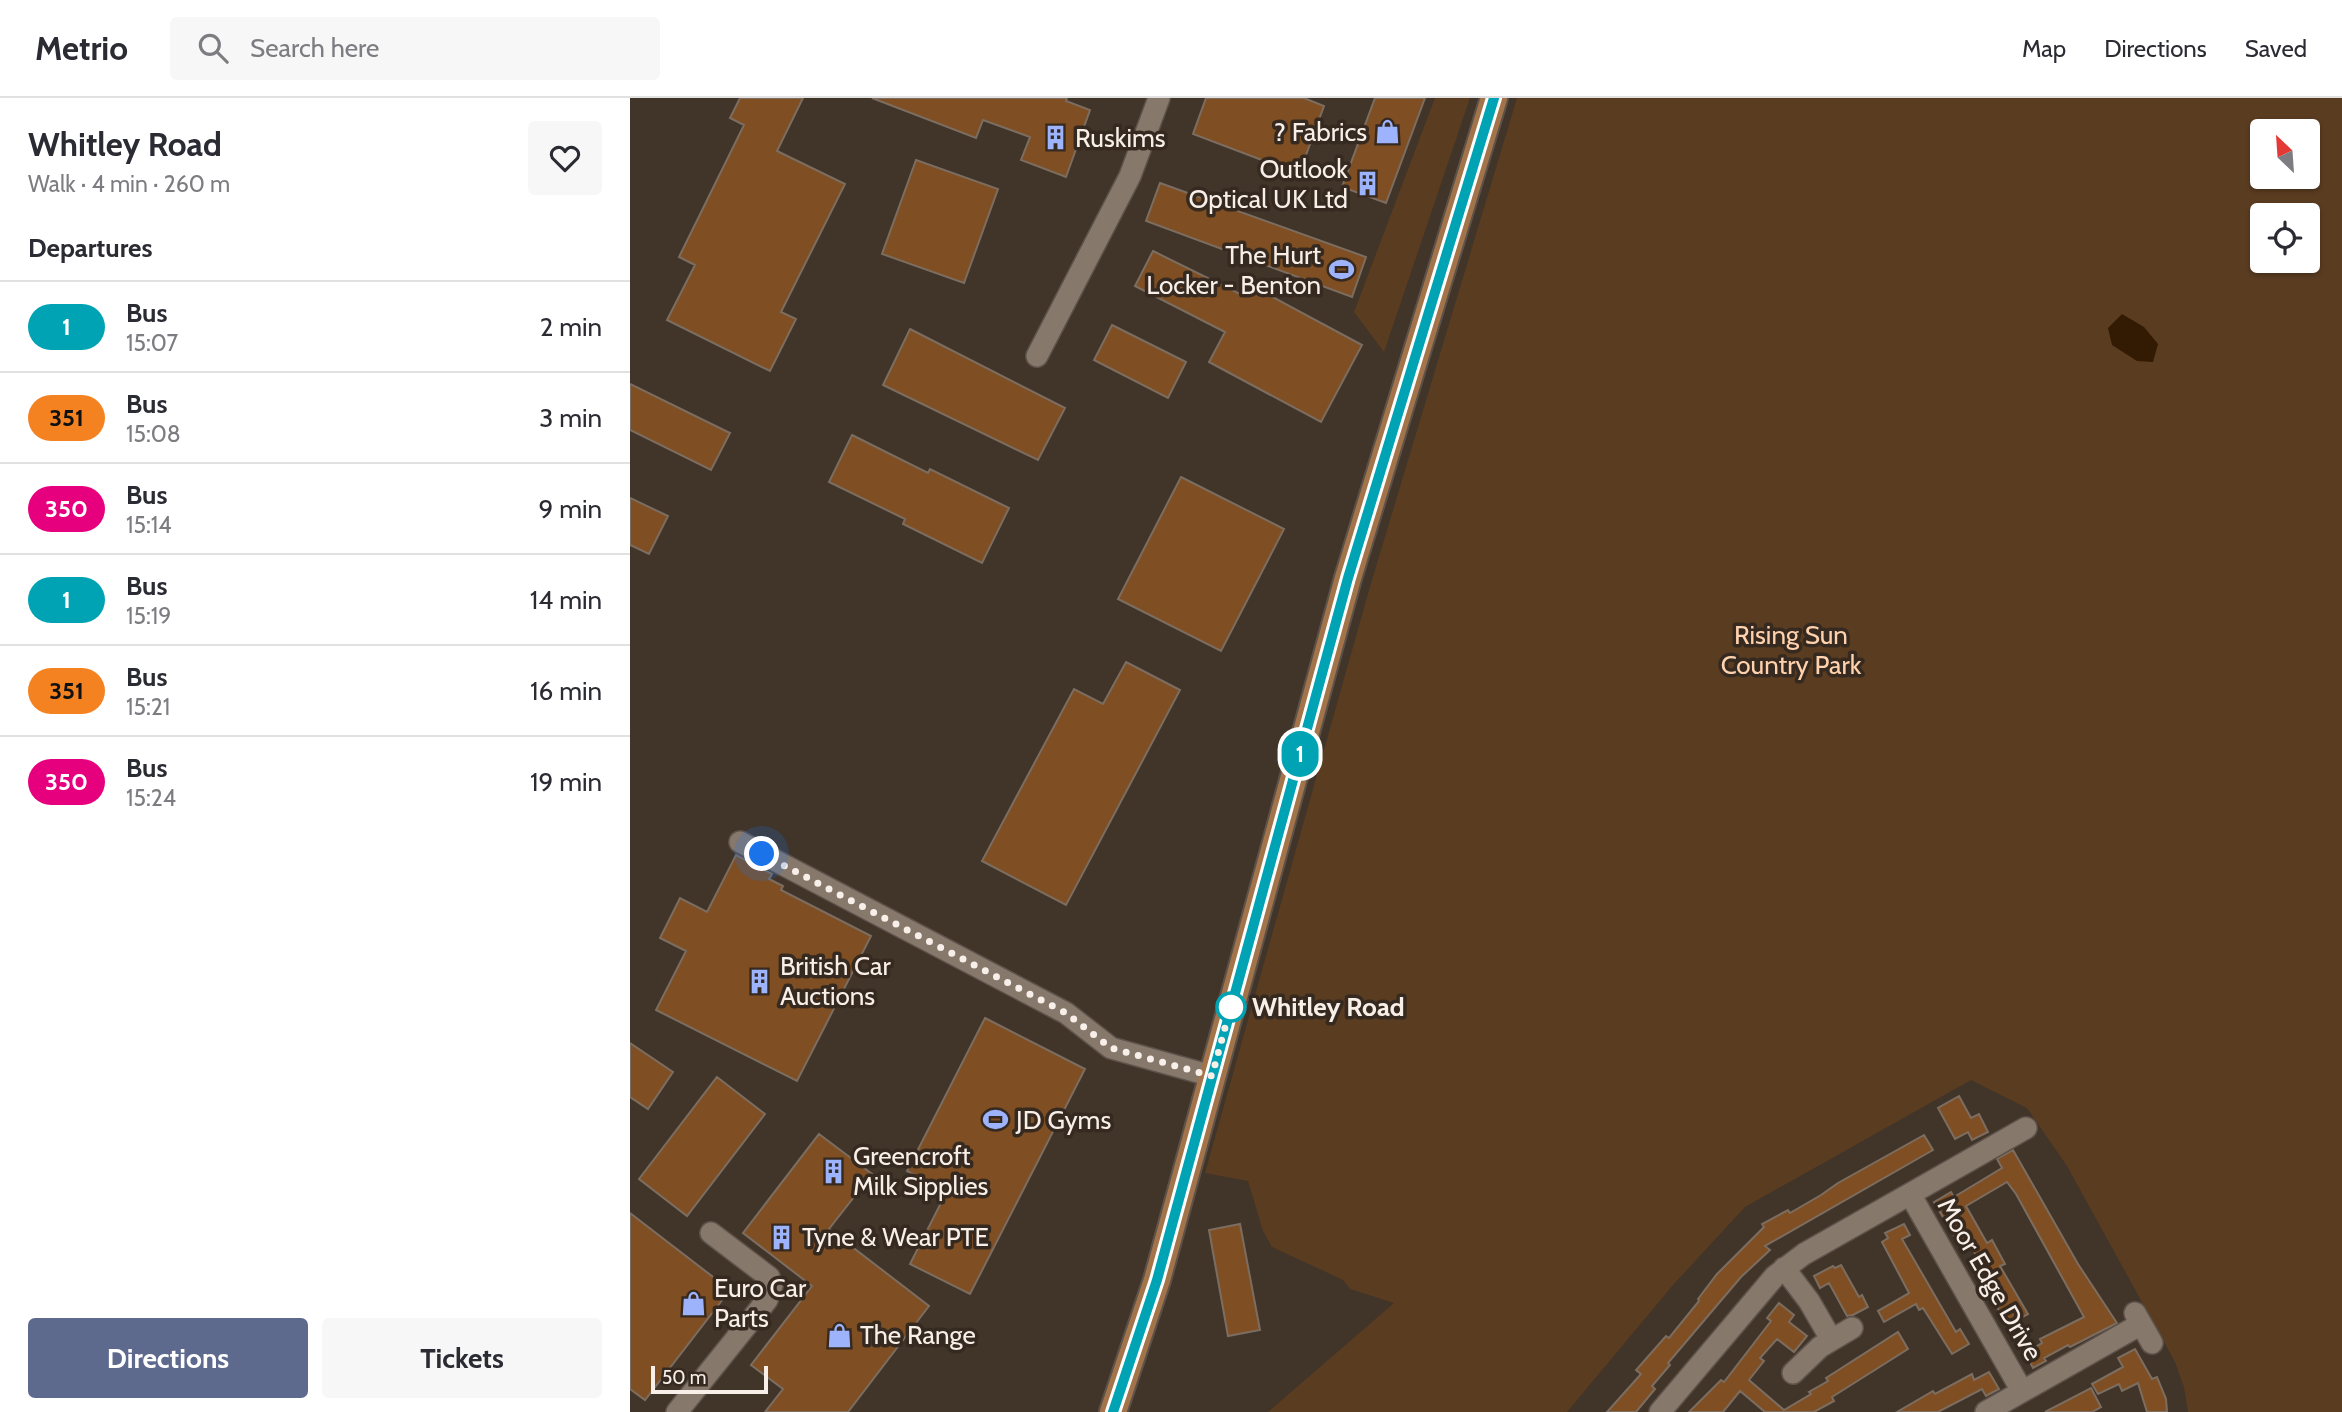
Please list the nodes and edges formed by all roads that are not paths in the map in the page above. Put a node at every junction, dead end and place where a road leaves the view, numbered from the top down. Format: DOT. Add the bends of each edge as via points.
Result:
graph roads {
  1 [pos="1160,98"];
  2 [pos="1494,98"];
  3 [pos="1037,356"];
  4 [pos="740,842"];
  5 [pos="1212,1076"];
  6 [pos="2026,1128"];
  7 [pos="1909,1194"];
  8 [pos="711,1233"];
  9 [pos="1784,1268"];
  10 [pos="1852,1328"];
  11 [pos="1831,1339"];
  12 [pos="2152,1343"];
  13 [pos="1793,1373"];
  14 [pos="2022,1391"];
  15 [pos="677,1412"];
  16 [pos="1113,1412"];
  17 [pos="1660,1412"];
  18 [pos="1986,1412"];
  1 -- 3 [label="street" via="1130,176"];
  2 -- 5 [label="main road" via="1348,578"];
  4 -- 5 [label="street" via="1066,1013 1111,1048"];
  5 -- 16 [label="main road" via="1157,1280"];
  6 -- 7 [label="street, Moor Edge Drive"];
  7 -- 9 [label="street, Moor Edge Drive"];
  7 -- 14 [label="street, Moor Edge Drive"];
  8 -- 15 [label="street" via="769,1277 772,1285 767,1300"];
  9 -- 11 [label="street"];
  9 -- 17 [label="street, Moor Edge Drive"];
  10 -- 11 [label="street"];
  11 -- 13 [label="street"];
  12 -- 14 [label="street" via="2138,1318"];
  14 -- 18 [label="street"];
}
